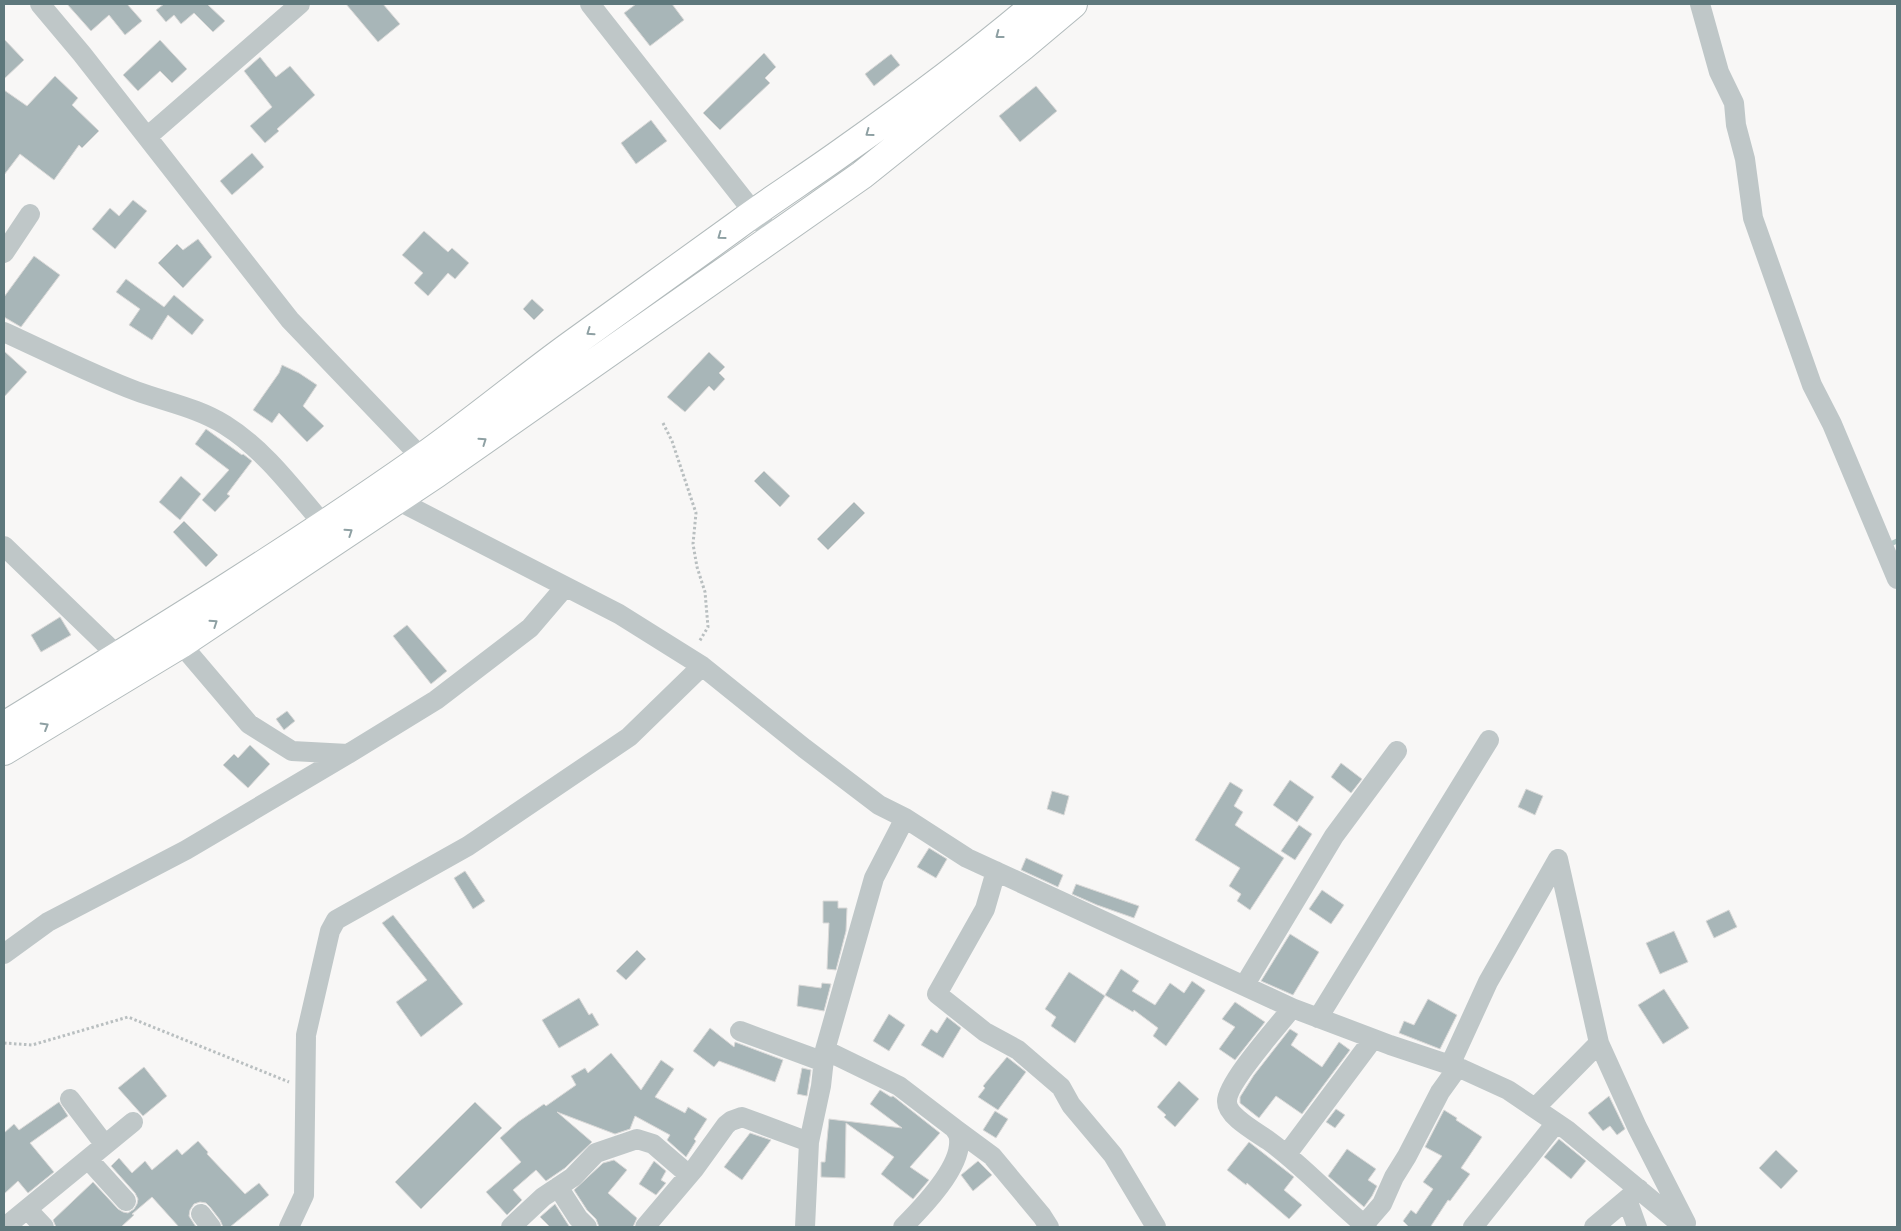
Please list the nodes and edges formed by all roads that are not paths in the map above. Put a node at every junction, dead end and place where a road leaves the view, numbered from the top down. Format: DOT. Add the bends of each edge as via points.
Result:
graph roads {
  1 [pos="40,4"];
  2 [pos="300,4"];
  3 [pos="590,4"];
  4 [pos="1036,4"];
  5 [pos="1073,4"];
  6 [pos="1700,4"];
  7 [pos="147,137"];
  8 [pos="753,213"];
  9 [pos="30,214"];
  10 [pos="773,237"];
  11 [pos="4,252"];
  12 [pos="4,332"];
  13 [pos="422,458"];
  14 [pos="397,500"];
  15 [pos="324,525"];
  16 [pos="6,554"];
  17 [pos="1897,579"];
  18 [pos="566,587"];
  19 [pos="181,644"];
  20 [pos="118,656"];
  21 [pos="702,666"];
  22 [pos="4,726"];
  23 [pos="1489,740"];
  24 [pos="1397,751"];
  25 [pos="4,752"];
  26 [pos="348,754"];
  27 [pos="905,818"];
  28 [pos="996,871"];
  29 [pos="4,954"];
  30 [pos="1244,986"];
  31 [pos="1292,1008"];
  32 [pos="1318,1018"];
  33 [pos="740,1031"];
  34 [pos="1373,1039"];
  35 [pos="1598,1043"];
  36 [pos="825,1056"];
  37 [pos="1454,1066"];
  38 [pos="70,1098"];
  39 [pos="1535,1108"];
  40 [pos="133,1122"];
  41 [pos="1556,1123"];
  42 [pos="954,1128"];
  43 [pos="809,1142"];
  44 [pos="105,1145"];
  45 [pos="1287,1154"];
  46 [pos="88,1160"];
  47 [pos="689,1175"];
  48 [pos="558,1187"];
  49 [pos="1633,1194"];
  50 [pos="126,1201"];
  51 [pos="27,1209"];
  52 [pos="1364,1226"];
  53 [pos="5,1227"];
  54 [pos="44,1227"];
  55 [pos="288,1227"];
  56 [pos="511,1227"];
  57 [pos="587,1227"];
  58 [pos="645,1227"];
  59 [pos="805,1227"];
  60 [pos="903,1227"];
  61 [pos="1049,1227"];
  62 [pos="1156,1227"];
  63 [pos="1473,1227"];
  64 [pos="1594,1227"];
  65 [pos="1637,1227"];
  66 [pos="1686,1227"];
  1 -- 7 [label="street"];
  2 -- 7 [label="street"];
  3 -- 8 [label="street"];
  4 -- 8 [label="main road, one-way" via="846,150"];
  5 -- 10 [label="main road" via="862,175"];
  6 -- 17 [label="street" via="1719,72 1734,103 1753,218 1812,385 1832,424"];
  7 -- 13 [label="street" via="290,320"];
  8 -- 10 [label="street"];
  8 -- 13 [label="main road, one-way" via="570,345"];
  9 -- 11 [label="street"];
  14 -- 10 [label="main road, one-way"];
  12 -- 15 [label="street" via="118,383 199,411 224,424 273,465"];
  13 -- 15 [label="main road"];
  14 -- 18 [label="street"];
  19 -- 14 [label="main road, one-way"];
  15 -- 20 [label="main road"];
  16 -- 20 [label="street"];
  18 -- 21 [label="street" via="619,614"];
  18 -- 26 [label="street" via="530,628 436,700"];
  25 -- 19 [label="main road, one-way"];
  19 -- 26 [label="street" via="249,724 292,751"];
  20 -- 22 [label="main road"];
  21 -- 27 [label="street" via="879,805"];
  21 -- 55 [label="street" via="629,737 468,846 336,920 330,931 306,1035 304,1195"];
  23 -- 32 [label="street"];
  24 -- 30 [label="street" via="1334,836"];
  26 -- 29 [label="street" via="186,850 48,922"];
  27 -- 28 [label="street" via="967,858"];
  27 -- 36 [label="street" via="874,878"];
  28 -- 30 [label="street"];
  28 -- 62 [label="street" via="985,909 937,994 985,1032 1018,1050 1061,1087 1071,1105 1113,1155"];
  30 -- 31 [label="street"];
  31 -- 32 [label="street"];
  31 -- 45 [label="street" via="1239,1075 1226,1103 1237,1119"];
  32 -- 34 [label="street"];
  33 -- 36 [label="street"];
  34 -- 37 [label="street"];
  34 -- 45 [label="street"];
  35 -- 37 [label="street" via="1558,859 1488,982"];
  35 -- 39 [label="street"];
  35 -- 66 [label="street"];
  36 -- 42 [label="street" via="899,1086"];
  36 -- 43 [label="street"];
  37 -- 39 [label="street" via="1508,1090"];
  37 -- 52 [label="street" via="1382,1204"];
  38 -- 44 [label="street"];
  39 -- 41 [label="street"];
  40 -- 44 [label="street"];
  41 -- 49 [label="street"];
  41 -- 63 [label="street"];
  42 -- 60 [label="street" via="959,1138 958,1154 936,1192"];
  42 -- 61 [label="street" via="992,1156"];
  43 -- 47 [label="street" via="742,1117 726,1125"];
  43 -- 59 [label="street"];
  44 -- 46 [label="street"];
  45 -- 52 [label="street"];
  46 -- 50 [label="street"];
  46 -- 51 [label="street"];
  47 -- 48 [label="street" via="653,1144 637,1139 596,1153"];
  47 -- 58 [label="street"];
  48 -- 56 [label="street"];
  48 -- 57 [label="street"];
  49 -- 64 [label="street"];
  49 -- 65 [label="street"];
  49 -- 66 [label="street"];
  51 -- 53 [label="street"];
  51 -- 54 [label="street"];
}
